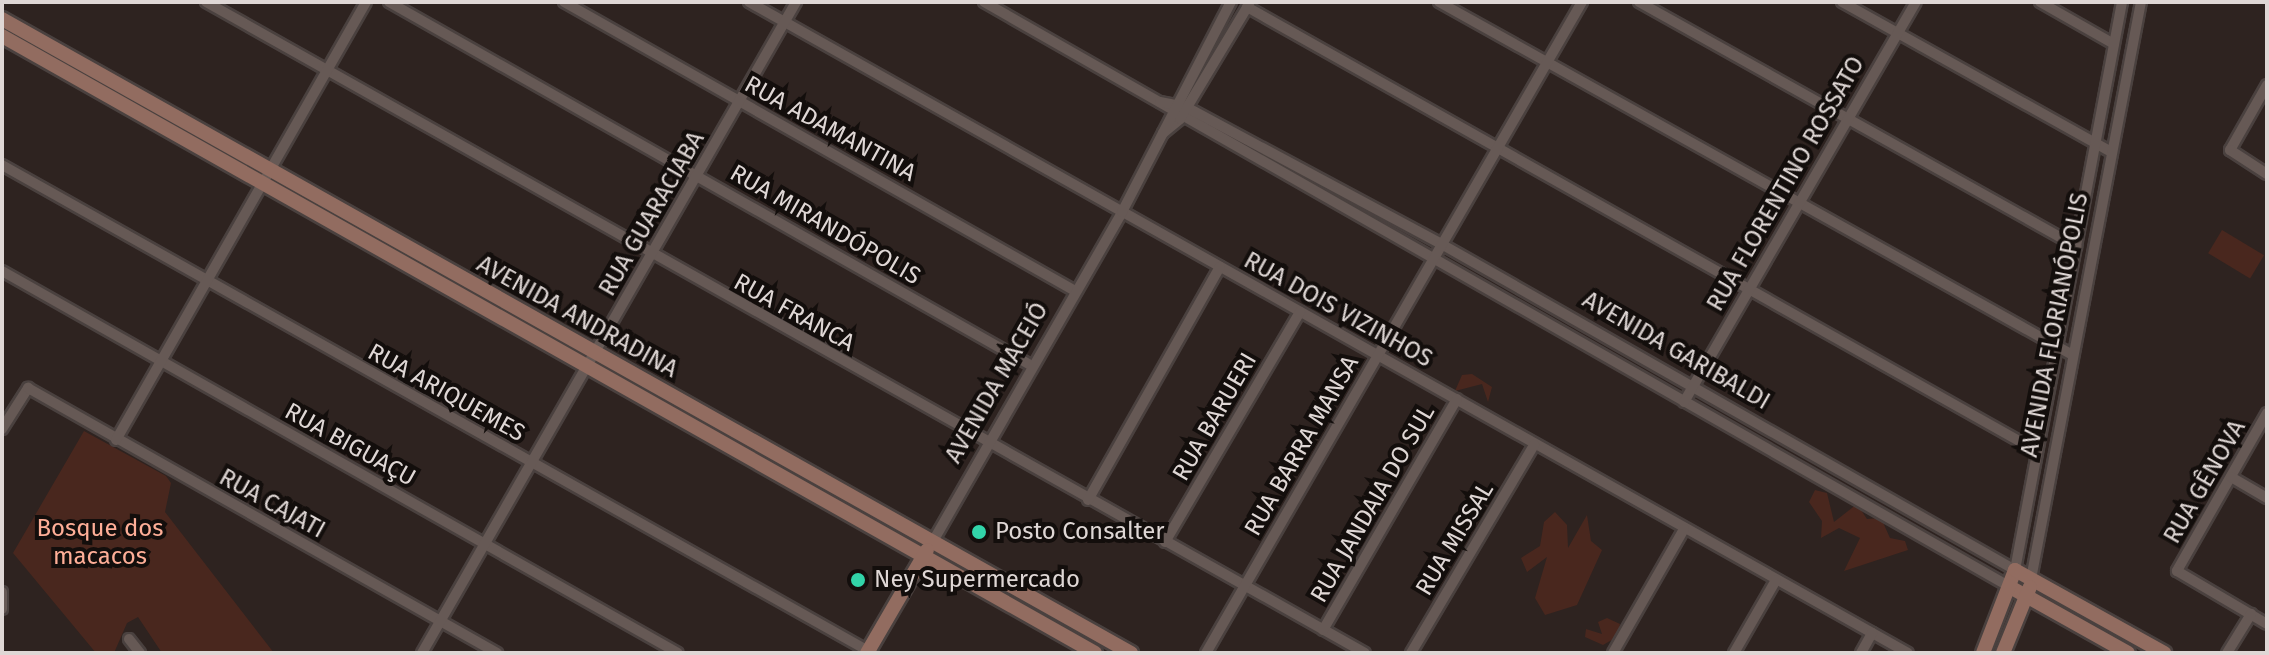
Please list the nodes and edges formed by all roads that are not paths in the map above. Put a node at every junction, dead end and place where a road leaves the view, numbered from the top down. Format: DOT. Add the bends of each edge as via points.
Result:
graph roads {
  1 [pos="206,2"];
  2 [pos="366,2"];
  3 [pos="389,2"];
  4 [pos="564,2"];
  5 [pos="749,2"];
  6 [pos="796,2"];
  7 [pos="984,2"];
  8 [pos="1231,2"];
  9 [pos="1439,2"];
  10 [pos="1582,2"];
  11 [pos="1639,2"];
  12 [pos="1842,2"];
  13 [pos="1916,2"];
  14 [pos="2040,2"];
  15 [pos="2122,2"];
  16 [pos="2141,2"];
  17 [pos="1249,5"];
  18 [pos="2,19"];
  19 [pos="785,22"];
  20 [pos="1897,33"];
  21 [pos="2,36"];
  22 [pos="2114,44"];
  23 [pos="1547,63"];
  24 [pos="328,70"];
  25 [pos="2267,85"];
  26 [pos="739,100"];
  27 [pos="1174,101"];
  28 [pos="1160,102"];
  29 [pos="1186,107"];
  30 [pos="1168,113"];
  31 [pos="1848,118"];
  32 [pos="1180,119"];
  33 [pos="1162,134"];
  34 [pos="2095,146"];
  35 [pos="1499,147"];
  36 [pos="2112,152"];
  37 [pos="2,165"];
  38 [pos="2267,174"];
  39 [pos="264,175"];
  40 [pos="697,175"];
  41 [pos="1798,204"];
  42 [pos="1122,212"];
  43 [pos="1443,245"];
  44 [pos="2076,246"];
  45 [pos="651,255"];
  46 [pos="1435,260"];
  47 [pos="1220,267"];
  48 [pos="2,271"];
  49 [pos="205,281"];
  50 [pos="1748,289"];
  51 [pos="1075,291"];
  52 [pos="1300,312"];
  53 [pos="2054,348"];
  54 [pos="595,353"];
  55 [pos="2071,354"];
  56 [pos="1377,356"];
  57 [pos="161,361"];
  58 [pos="1032,366"];
  59 [pos="587,367"];
  60 [pos="1691,386"];
  61 [pos="1457,399"];
  62 [pos="1684,402"];
  63 [pos="2267,413"];
  64 [pos="2,429"];
  65 [pos="116,440"];
  66 [pos="986,445"];
  67 [pos="1534,445"];
  68 [pos="2035,450"];
  69 [pos="530,463"];
  70 [pos="2231,477"];
  71 [pos="2267,498"];
  72 [pos="1088,500"];
  73 [pos="1684,529"];
  74 [pos="1165,542"];
  75 [pos="483,543"];
  76 [pos="932,543"];
  77 [pos="924,556"];
  78 [pos="2015,570"];
  79 [pos="2031,579"];
  80 [pos="1776,580"];
  81 [pos="1244,587"];
  82 [pos="2010,587"];
  83 [pos="3,593"];
  84 [pos="2027,596"];
  85 [pos="2,609"];
  86 [pos="2251,614"];
  87 [pos="440,621"];
  88 [pos="2267,624"];
  89 [pos="1323,630"];
  90 [pos="1872,633"];
  91 [pos="869,652"];
  92 [pos="422,653"];
  93 [pos="497,653"];
  94 [pos="678,653"];
  95 [pos="1095,653"];
  96 [pos="1131,653"];
  97 [pos="1206,653"];
  98 [pos="1365,653"];
  99 [pos="1411,653"];
  100 [pos="1613,653"];
  101 [pos="1734,653"];
  102 [pos="1861,653"];
  103 [pos="1908,653"];
  104 [pos="1983,653"];
  105 [pos="2003,653"];
  106 [pos="2128,653"];
  107 [pos="2164,653"];
  108 [pos="2227,653"];
  1 -- 24 [label="street, RUA FRANCA"];
  2 -- 24 [label="street"];
  3 -- 40 [label="street, RUA MIRANDÓPOLIS"];
  4 -- 26 [label="street, RUA ADAMANTINA"];
  5 -- 19 [label="street, RUA DOIS VIZINHOS"];
  6 -- 19 [label="street, RUA GUARACIABA"];
  7 -- 28 [label="street, AVENIDA GARIBALDI"];
  8 -- 27 [label="street, AVENIDA MACEIÓ"];
  9 -- 23 [label="street"];
  10 -- 23 [label="street"];
  11 -- 31 [label="street"];
  12 -- 20 [label="street"];
  13 -- 20 [label="street, RUA FLORENTINO ROSSATO"];
  14 -- 22 [label="street"];
  15 -- 22 [label="street, AVENIDA FLORIANÓPOLIS"];
  16 -- 36 [label="street, AVENIDA FLORIANÓPOLIS"];
  17 -- 29 [label="street"];
  17 -- 35 [label="street"];
  18 -- 39 [label="main road, AVENIDA ANDRADINA"];
  19 -- 26 [label="street, RUA GUARACIABA"];
  19 -- 42 [label="street, RUA DOIS VIZINHOS"];
  20 -- 31 [label="street, RUA FLORENTINO ROSSATO"];
  20 -- 34 [label="street"];
  21 -- 39 [label="main road, AVENIDA ANDRADINA"];
  22 -- 34 [label="street, AVENIDA FLORIANÓPOLIS"];
  23 -- 35 [label="street"];
  23 -- 41 [label="street"];
  24 -- 39 [label="street"];
  24 -- 45 [label="street, RUA FRANCA"];
  25 -- 38 [label="street" via="2230,150"];
  26 -- 40 [label="street, RUA GUARACIABA"];
  26 -- 51 [label="street, RUA ADAMANTINA"];
  27 -- 28 [label="street"];
  27 -- 29 [label="street, AVENIDA GARIBALDI"];
  27 -- 30 [label="street, AVENIDA MACEIÓ"];
  28 -- 30 [label="street, AVENIDA GARIBALDI"];
  29 -- 32 [label="street"];
  29 -- 43 [label="street, AVENIDA GARIBALDI"];
  30 -- 32 [label="street, AVENIDA GARIBALDI"];
  30 -- 33 [label="street, AVENIDA MACEIÓ"];
  31 -- 41 [label="street, RUA FLORENTINO ROSSATO"];
  31 -- 44 [label="street"];
  32 -- 33 [label="street, AVENIDA MACEIÓ"];
  32 -- 46 [label="street, AVENIDA GARIBALDI"];
  33 -- 42 [label="street, AVENIDA MACEIÓ"];
  34 -- 36 [label="street"];
  34 -- 44 [label="street, AVENIDA FLORIANÓPOLIS"];
  35 -- 43 [label="street"];
  35 -- 50 [label="street"];
  36 -- 55 [label="street, AVENIDA FLORIANÓPOLIS"];
  37 -- 49 [label="street, RUA ARIQUEMES"];
  39 -- 49 [label="street"];
  39 -- 54 [label="main road, AVENIDA ANDRADINA"];
  39 -- 59 [label="main road, AVENIDA ANDRADINA"];
  40 -- 45 [label="street, RUA GUARACIABA"];
  40 -- 58 [label="street, RUA MIRANDÓPOLIS"];
  41 -- 50 [label="street, RUA FLORENTINO ROSSATO"];
  41 -- 53 [label="street"];
  42 -- 47 [label="street, RUA DOIS VIZINHOS"];
  42 -- 51 [label="street, AVENIDA MACEIÓ"];
  43 -- 46 [label="street, RUA BARRA MANSA"];
  43 -- 60 [label="street, AVENIDA GARIBALDI"];
  44 -- 53 [label="street, AVENIDA FLORIANÓPOLIS"];
  45 -- 54 [label="street, RUA GUARACIABA"];
  45 -- 66 [label="street, RUA FRANCA"];
  46 -- 56 [label="street, RUA BARRA MANSA"];
  46 -- 62 [label="street, AVENIDA GARIBALDI"];
  47 -- 52 [label="street, RUA DOIS VIZINHOS"];
  47 -- 72 [label="street"];
  48 -- 57 [label="street, RUA BIGUAÇU"];
  49 -- 57 [label="street"];
  49 -- 69 [label="street, RUA ARIQUEMES"];
  50 -- 60 [label="street, RUA FLORENTINO ROSSATO"];
  50 -- 68 [label="street"];
  51 -- 58 [label="street, AVENIDA MACEIÓ"];
  52 -- 56 [label="street, RUA DOIS VIZINHOS"];
  52 -- 74 [label="street, RUA BARUERI"];
  53 -- 55 [label="street"];
  53 -- 68 [label="street, AVENIDA FLORIANÓPOLIS"];
  54 -- 59 [label="street, RUA GUARACIABA"];
  54 -- 76 [label="main road, AVENIDA ANDRADINA"];
  55 -- 79 [label="street, AVENIDA FLORIANÓPOLIS"];
  56 -- 61 [label="street, RUA DOIS VIZINHOS"];
  56 -- 81 [label="street, RUA BARRA MANSA"];
  57 -- 65 [label="street"];
  57 -- 75 [label="street, RUA BIGUAÇU"];
  58 -- 66 [label="street, AVENIDA MACEIÓ"];
  59 -- 69 [label="street, RUA GUARACIABA"];
  59 -- 77 [label="main road, AVENIDA ANDRADINA"];
  60 -- 62 [label="street, RUA FLORENTINO ROSSATO"];
  60 -- 78 [label="street, AVENIDA GARIBALDI"];
  61 -- 67 [label="street, RUA DOIS VIZINHOS"];
  61 -- 89 [label="street, RUA JANDAIA DO SUL"];
  62 -- 82 [label="street, AVENIDA GARIBALDI"];
  63 -- 70 [label="street, RUA GÊNOVA"];
  64 -- 65 [label="street, RUA CAJATI" via="28,388"];
  65 -- 87 [label="street, RUA CAJATI"];
  66 -- 72 [label="street, RUA FRANCA"];
  66 -- 76 [label="street, AVENIDA MACEIÓ"];
  67 -- 73 [label="street, RUA DOIS VIZINHOS"];
  67 -- 99 [label="street, RUA MISSAL"];
  68 -- 78 [label="street, AVENIDA FLORIANÓPOLIS"];
  69 -- 75 [label="street, RUA GUARACIABA"];
  69 -- 91 [label="street, RUA ARIQUEMES"];
  70 -- 71 [label="street"];
  70 -- 86 [label="street, RUA GÊNOVA" via="2177,571"];
  72 -- 74 [label="street, RUA FRANCA"];
  73 -- 80 [label="street, RUA DOIS VIZINHOS"];
  73 -- 100 [label="street"];
  74 -- 81 [label="street, RUA FRANCA"];
  75 -- 87 [label="street, RUA GUARACIABA"];
  75 -- 94 [label="street, RUA BIGUAÇU"];
  76 -- 77 [label="main road, AVENIDA MACEIÓ"];
  76 -- 96 [label="main road, AVENIDA ANDRADINA"];
  77 -- 91 [label="main road, AVENIDA MACEIÓ"];
  77 -- 95 [label="main road, AVENIDA ANDRADINA"];
  78 -- 79 [label="main road, AVENIDA GARIBALDI"];
  78 -- 82 [label="main road"];
  79 -- 84 [label="main road, AVENIDA FLORIANÓPOLIS"];
  79 -- 107 [label="main road, AVENIDA GARIBALDI"];
  80 -- 90 [label="street, RUA DOIS VIZINHOS"];
  80 -- 101 [label="street"];
  81 -- 89 [label="street, RUA FRANCA"];
  81 -- 97 [label="street, RUA BARRA MANSA"];
  82 -- 84 [label="main road, AVENIDA GARIBALDI"];
  82 -- 104 [label="main road"];
  83 -- 85 [label="street"];
  84 -- 105 [label="main road, AVENIDA FLORIANÓPOLIS"];
  84 -- 106 [label="main road, AVENIDA GARIBALDI"];
  86 -- 88 [label="street"];
  86 -- 108 [label="street"];
  87 -- 92 [label="street, RUA GUARACIABA"];
  87 -- 93 [label="street, RUA CAJATI"];
  89 -- 98 [label="street, RUA FRANCA"];
  90 -- 102 [label="street"];
  90 -- 103 [label="street, RUA DOIS VIZINHOS"];
}
